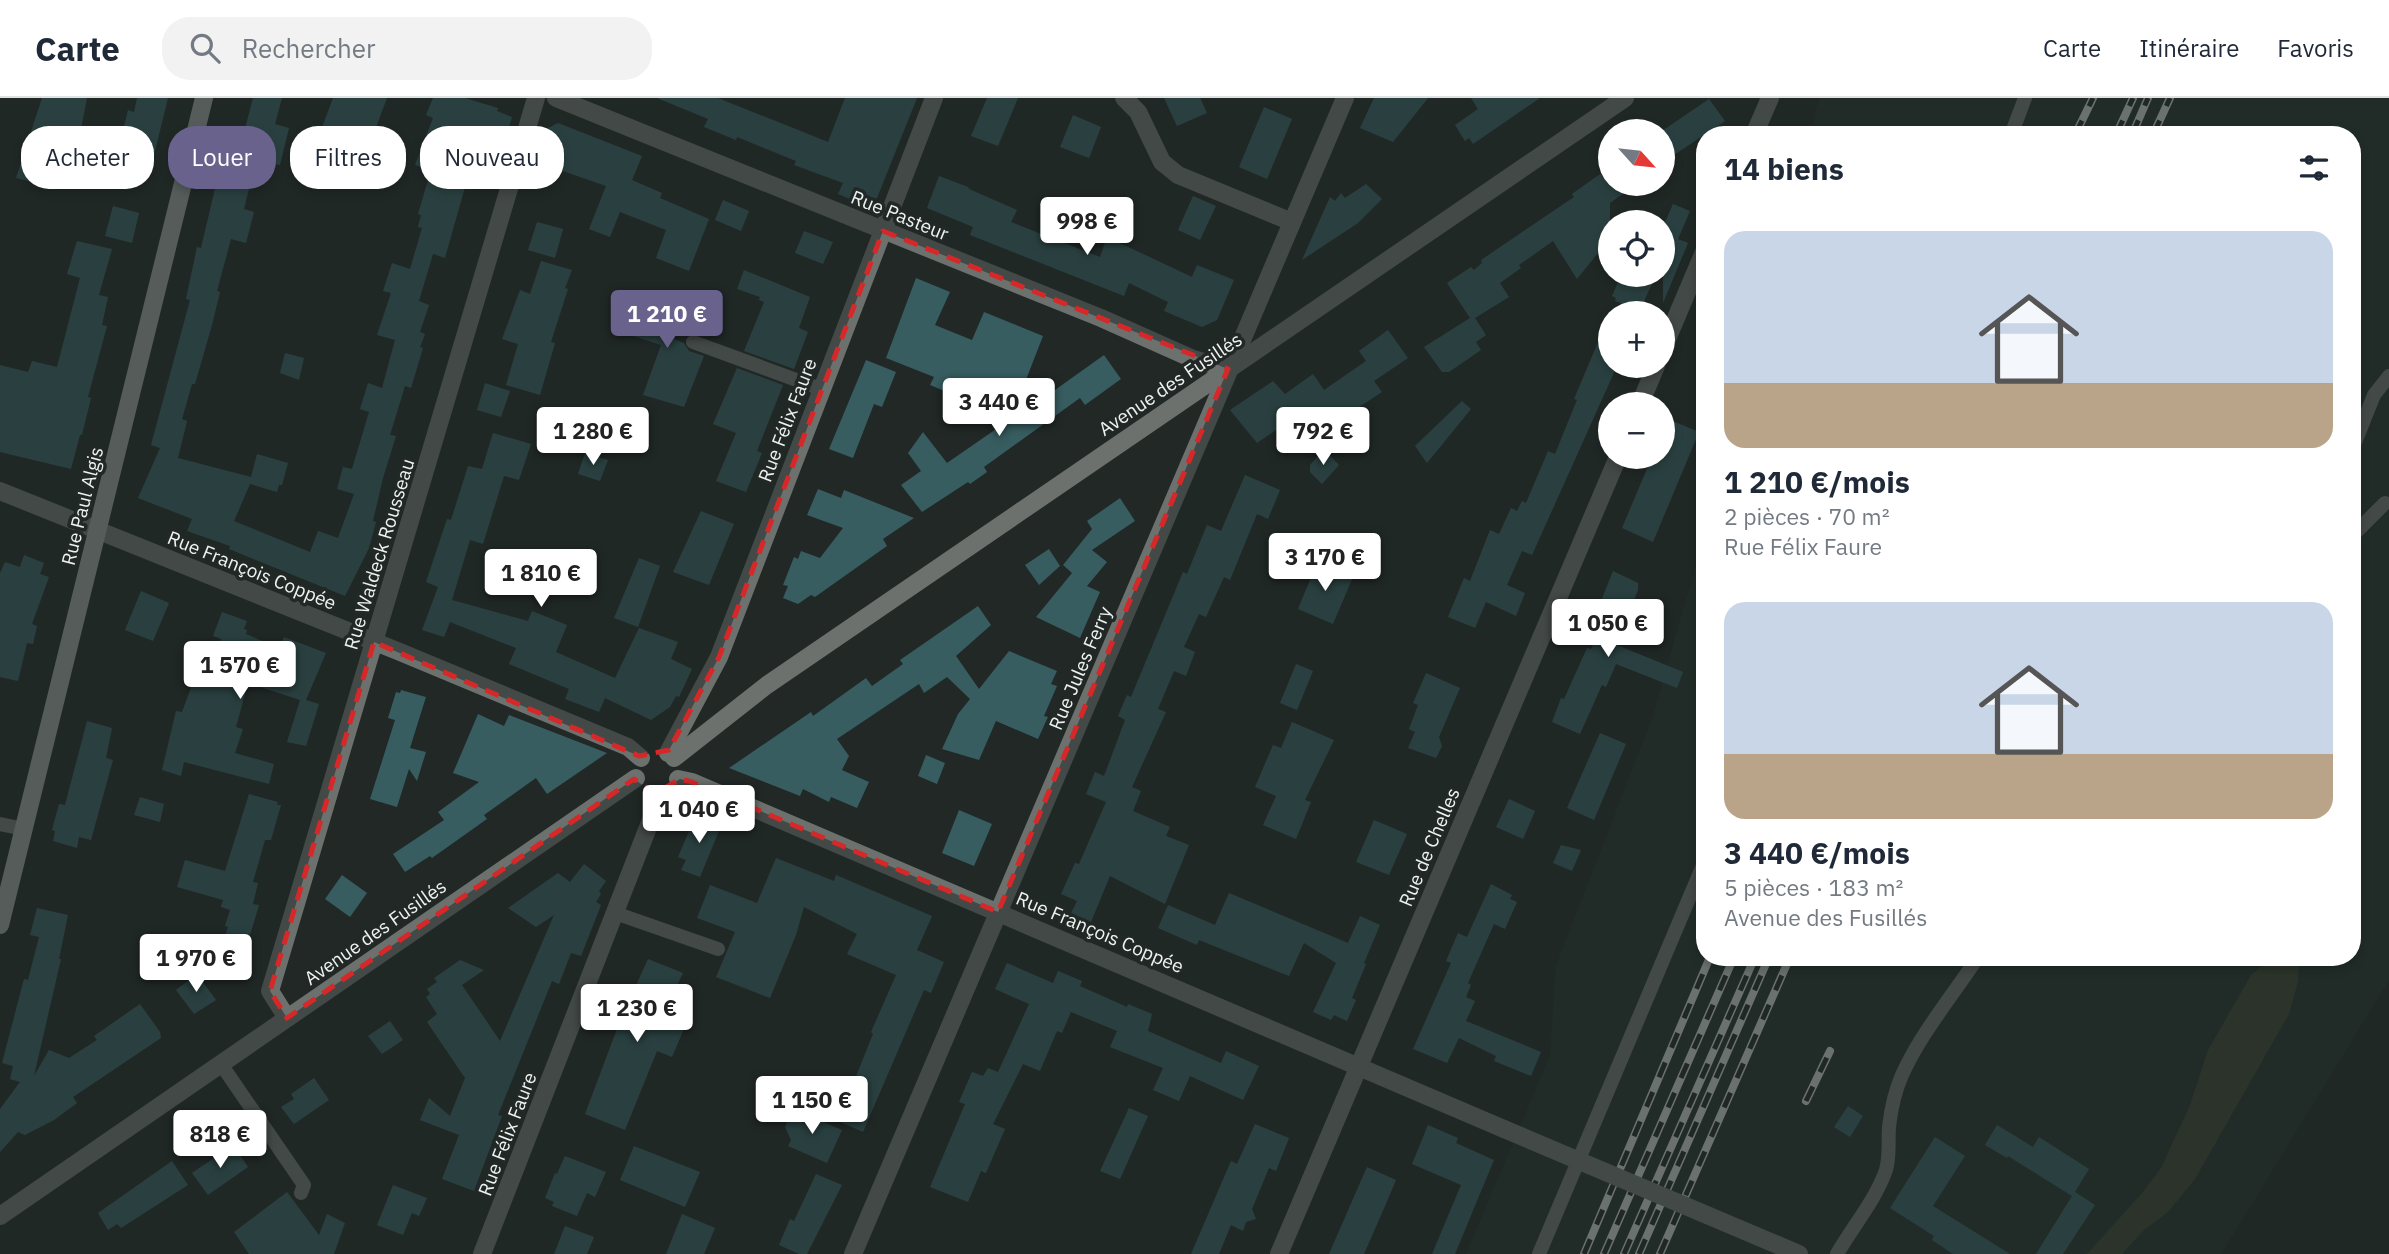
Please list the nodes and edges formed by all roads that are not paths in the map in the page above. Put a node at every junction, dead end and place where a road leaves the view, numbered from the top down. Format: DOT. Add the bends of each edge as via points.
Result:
graph roads {
  1 [pos="204,98"];
  2 [pos="536,98"];
  3 [pos="556,98"];
  4 [pos="934,98"];
  5 [pos="1124,98"];
  6 [pos="1345,98"];
  7 [pos="1625,98"];
  8 [pos="1770,98"];
  9 [pos="2025,98"];
  10 [pos="1758,126"];
  11 [pos="2014,126"];
  12 [pos="1292,222"];
  13 [pos="883,231"];
  14 [pos="1696,271"];
  15 [pos="1675,320"];
  16 [pos="693,342"];
  17 [pos="1228,369"];
  18 [pos="2389,376"];
  19 [pos="821,389"];
  20 [pos="2361,428"];
  21 [pos="1613,469"];
  22 [pos="0,491"];
  23 [pos="2385,503"];
  24 [pos="2361,527"];
  25 [pos="97,531"];
  26 [pos="374,642"];
  27 [pos="671,755"];
  28 [pos="640,758"];
  29 [pos="636,778"];
  30 [pos="678,779"];
  31 [pos="661,794"];
  32 [pos="0,824"];
  33 [pos="24,829"];
  34 [pos="1696,882"];
  35 [pos="998,912"];
  36 [pos="615,913"];
  37 [pos="0,925"];
  38 [pos="718,949"];
  39 [pos="1972,966"];
  40 [pos="287,1018"];
  41 [pos="221,1064"];
  42 [pos="1360,1065"];
  43 [pos="302,1192"];
  44 [pos="0,1216"];
  45 [pos="482,1254"];
  46 [pos="853,1254"];
  47 [pos="1279,1254"];
  48 [pos="1539,1254"];
  49 [pos="1799,1254"];
  50 [pos="1837,1254"];
  1 -- 25 [label="street, Rue Paul Algis"];
  2 -- 26 [label="street, Rue Waldeck Rousseau"];
  3 -- 13 [label="street, Rue Pasteur"];
  4 -- 13 [label="street, Rue Félix Faure"];
  5 -- 12 [label="street" via="1138,112 1161,162 1178,176"];
  6 -- 12 [label="street, Rue Jules Ferry"];
  7 -- 17 [label="street, Avenue des Fusillés"];
  8 -- 10 [label="street"];
  9 -- 11 [label="lane"];
  12 -- 17 [label="street, Rue Jules Ferry"];
  13 -- 17 [label="street, Rue Pasteur" via="1193,359"];
  13 -- 19 [label="street, Rue Félix Faure"];
  14 -- 15 [label="street"];
  16 -- 19 [label="lane"];
  17 -- 27 [label="street, Avenue des Fusillés"];
  17 -- 35 [label="street, Rue Jules Ferry"];
  18 -- 20 [label="lane" via="2374,395"];
  19 -- 27 [label="street, Rue Félix Faure" via="719,657"];
  21 -- 42 [label="street, Rue de Chelles"];
  22 -- 25 [label="street, Rue François Coppée"];
  23 -- 24 [label="lane"];
  25 -- 26 [label="street, Rue François Coppée"];
  25 -- 33 [label="street, Rue Paul Algis"];
  26 -- 28 [label="street, Rue François Coppée" via="628,747"];
  26 -- 40 [label="street, Rue Waldeck Rousseau" via="270,991"];
  27 -- 28 [label="street" via="654,750"];
  27 -- 30 [label="street" via="678,764"];
  28 -- 29 [label="street"];
  29 -- 31 [label="street" via="649,793"];
  29 -- 40 [label="street, Avenue des Fusillés"];
  30 -- 31 [label="street" via="672,789"];
  30 -- 35 [label="street, Rue François Coppée"];
  31 -- 36 [label="street, Rue Félix Faure"];
  32 -- 33 [label="lane"];
  33 -- 37 [label="street, Rue Paul Algis"];
  34 -- 48 [label="lane"];
  35 -- 42 [label="street, Rue François Coppée"];
  35 -- 46 [label="street, Rue Jules Ferry"];
  36 -- 38 [label="lane"];
  36 -- 45 [label="street, Rue Félix Faure"];
  39 -- 50 [label="lane" via="1902,1074 1894,1096 1885,1170"];
  40 -- 41 [label="street, Avenue des Fusillés"];
  41 -- 43 [label="lane" via="304,1185"];
  41 -- 44 [label="street, Avenue des Fusillés"];
  42 -- 47 [label="street, Rue de Chelles"];
  42 -- 49 [label="street, Rue François Coppée, bridge"];
}
